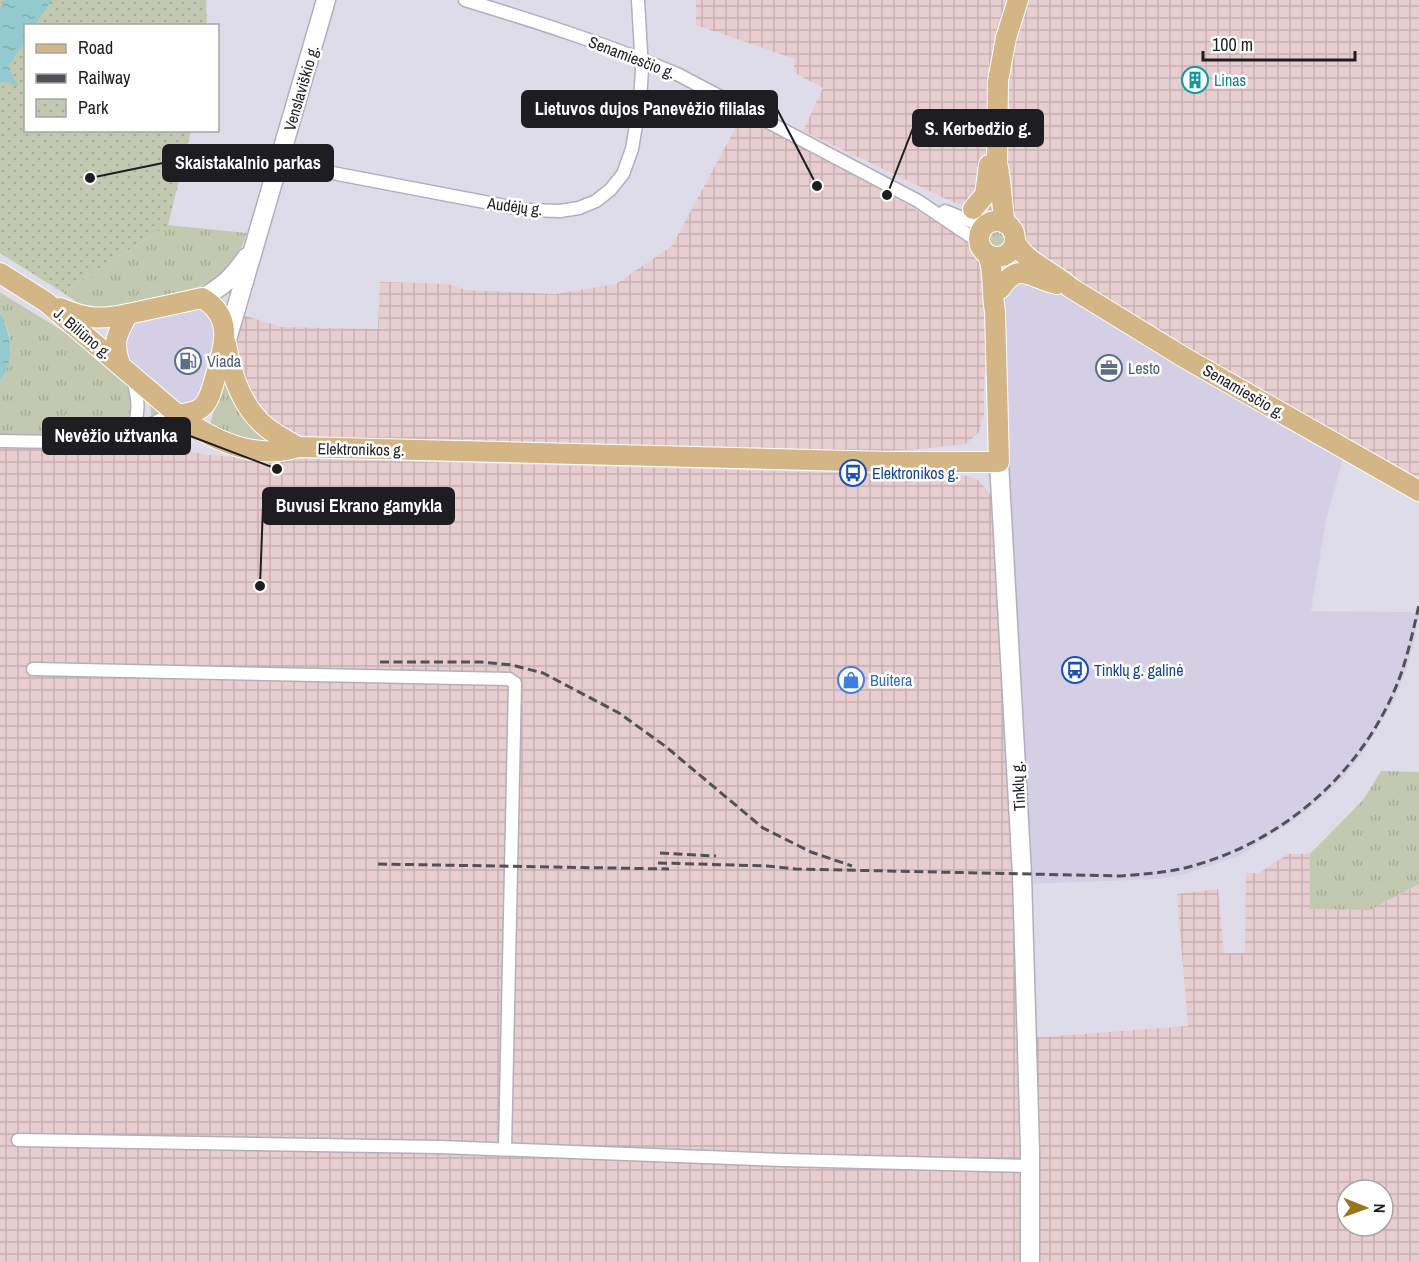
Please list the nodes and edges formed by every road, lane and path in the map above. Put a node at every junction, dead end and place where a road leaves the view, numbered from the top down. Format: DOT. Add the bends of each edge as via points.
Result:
graph roads {
  1 [pos="326,0"];
  2 [pos="465,0"];
  3 [pos="638,0"];
  4 [pos="1018,0"];
  5 [pos="642,59"];
  6 [pos="997,122"];
  7 [pos="280,163"];
  8 [pos="924,202"];
  9 [pos="973,209"];
  10 [pos="998,244"];
  11 [pos="255,246"];
  12 [pos="0,273"];
  13 [pos="1065,286"];
  14 [pos="202,298"];
  15 [pos="46,303"];
  16 [pos="995,311"];
  17 [pos="128,314"];
  18 [pos="226,343"];
  19 [pos="125,368"];
  20 [pos="178,415"];
  21 [pos="0,441"];
  22 [pos="126,441"];
  23 [pos="298,447"];
  24 [pos="999,462"];
  25 [pos="1419,491"];
  26 [pos="33,669"];
  27 [pos="18,1140"];
  28 [pos="505,1149"];
  29 [pos="1030,1166"];
  30 [pos="1030,1262"];
  1 -- 7 [label="main road, Venslaviškio g."];
  2 -- 5 [label="street, Senamiesčio g."];
  3 -- 5 [label="street, Audėjų g."];
  4 -- 6 [label="main road" via="1000,65"];
  5 -- 7 [label="street, Audėjų g." via="629,160 610,190 579,208 526,210"];
  5 -- 8 [label="street, Senamiesčio g."];
  6 -- 9 [label="main road" via="991,137 988,187 982,202"];
  6 -- 10 [label="main road" via="1001,206"];
  7 -- 11 [label="main road, Venslaviškio g."];
  8 -- 9 [label="street, Senamiesčio g." via="957,210"];
  8 -- 10 [label="street, Senamiesčio g."];
  8 -- 10 [label="street, Senamiesčio g." via="970,221"];
  10 -- 13 [label="main road, Senamiesčio g." via="1022,253 1061,278"];
  10 -- 13 [label="main road, Senamiesčio g." via="1022,272"];
  10 -- 16 [label="main road, Tinklų g." via="1000,289"];
  10 -- 16 [label="main road, Tinklų g." via="991,264"];
  11 -- 14 [label="main road, Venslaviškio g." via="232,277"];
  11 -- 18 [label="main road, Venslaviškio g."];
  12 -- 15 [label="main road, J. Biliūno g."];
  13 -- 25 [label="main road, Senamiesčio g."];
  14 -- 17 [label="main road"];
  14 -- 18 [label="main road" via="213,304 220,315"];
  15 -- 17 [label="main road, J. Biliūno g." via="91,319"];
  15 -- 19 [label="main road, J. Biliūno g."];
  16 -- 24 [label="main road, Tinklų g."];
  17 -- 19 [label="main road" via="115,344"];
  18 -- 20 [label="main road" via="209,398 202,407"];
  18 -- 23 [label="main road, Elektronikos g." via="237,385 247,405 267,427"];
  19 -- 20 [label="main road"];
  19 -- 22 [label="street" via="138,396 134,428"];
  20 -- 22 [label="street" via="161,419"];
  20 -- 23 [label="main road, Elektronikos g." via="203,433 246,449 285,452"];
  21 -- 22 [label="street"];
  23 -- 24 [label="main road, Elektronikos g."];
  24 -- 29 [label="main road, Tinklų g." via="1021,863"];
  26 -- 28 [label="street" via="509,679 515,683"];
  27 -- 28 [label="street"];
  28 -- 29 [label="street"];
  29 -- 30 [label="main road, Tinklų g."];
}
